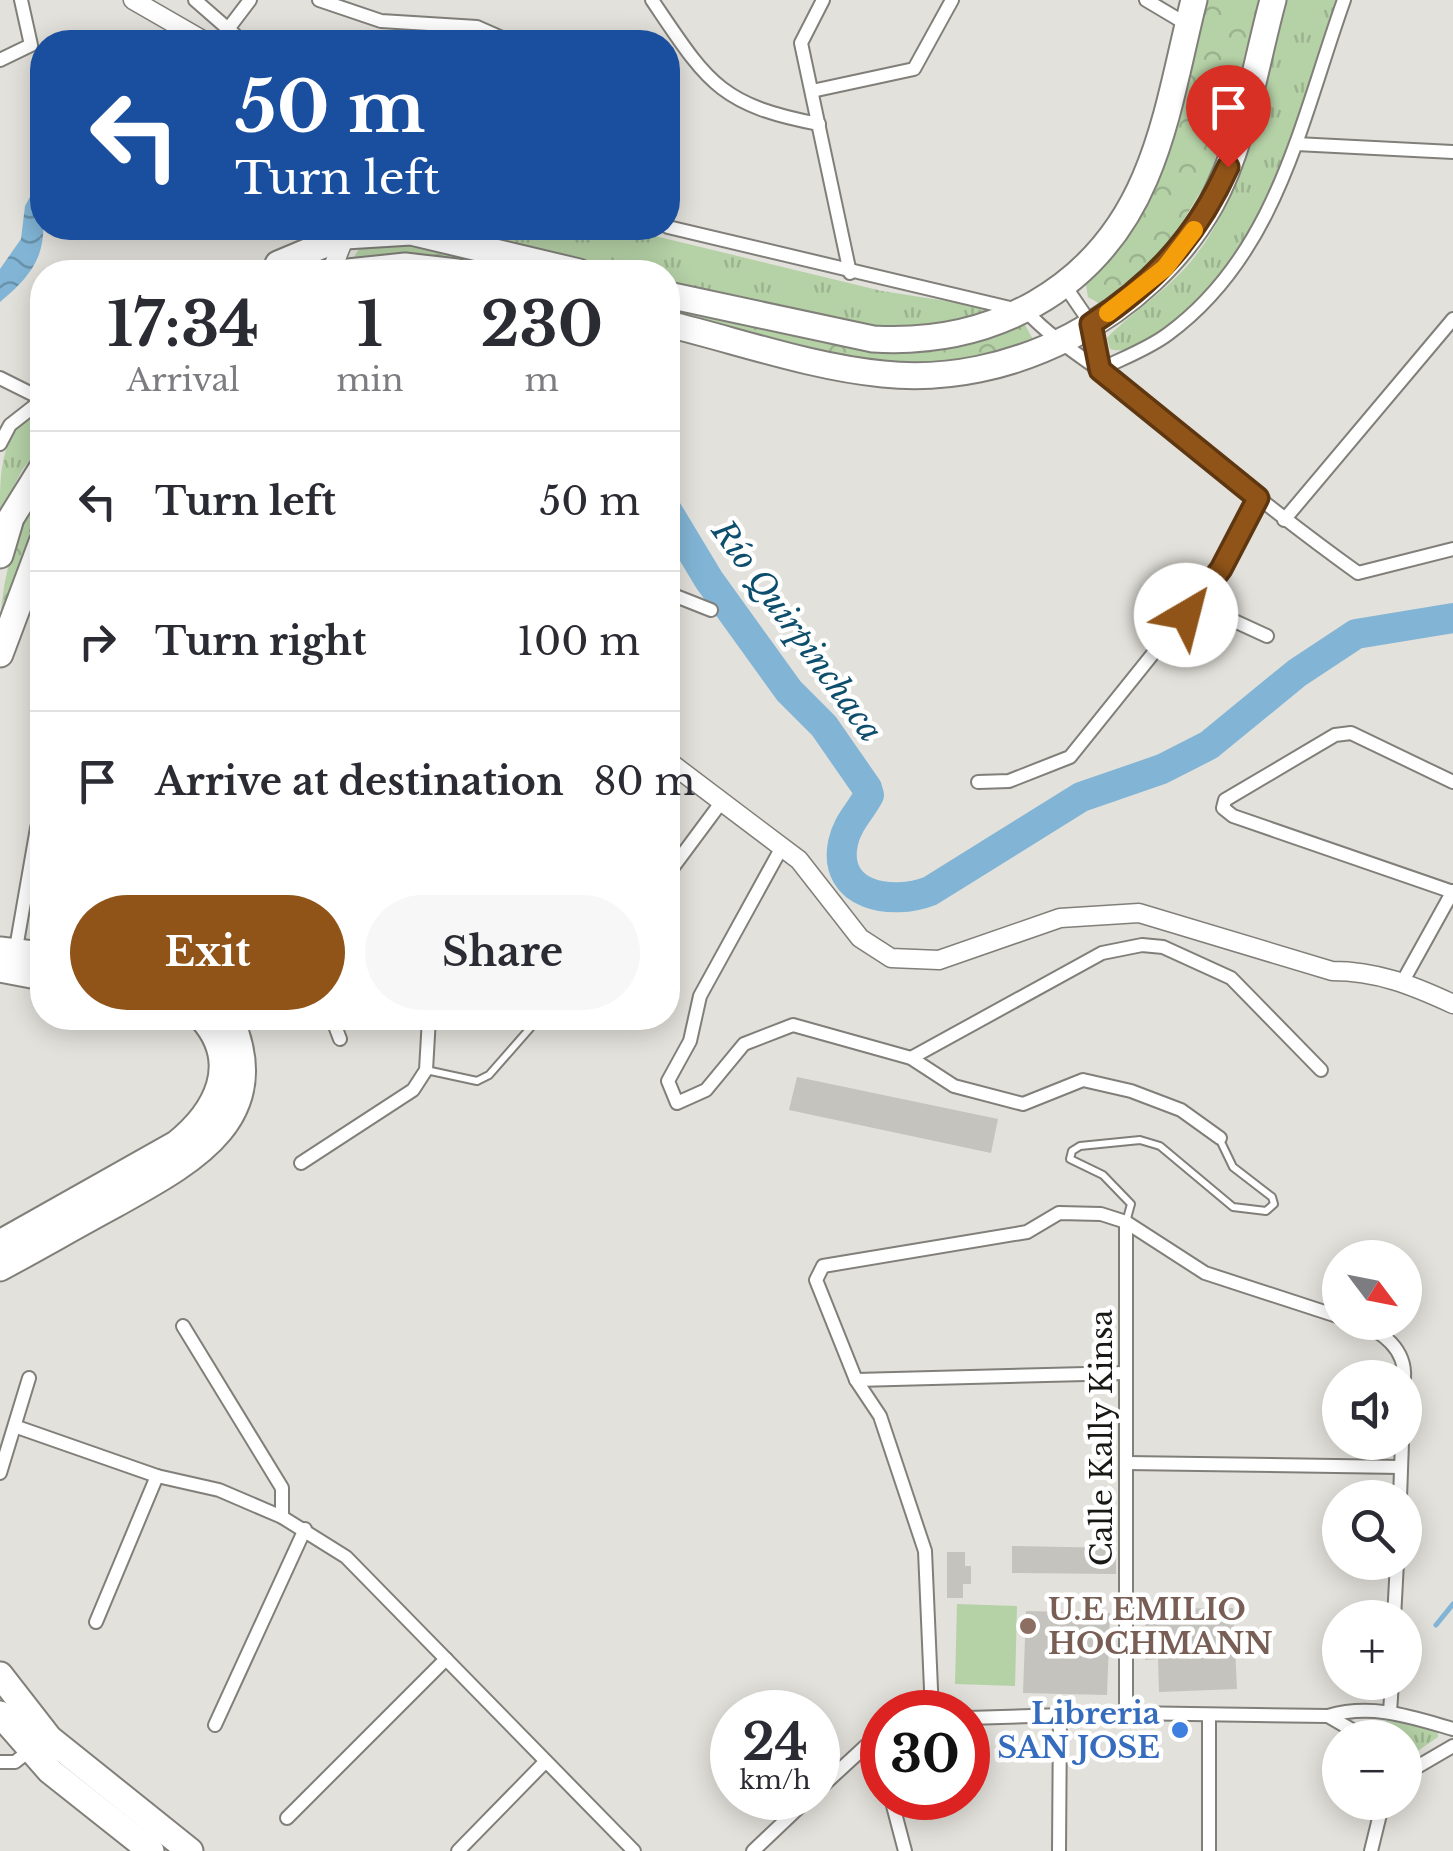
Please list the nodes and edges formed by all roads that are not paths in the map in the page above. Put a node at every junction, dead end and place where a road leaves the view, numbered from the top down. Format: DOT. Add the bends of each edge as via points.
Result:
graph roads {
  1 [pos="21,0"];
  2 [pos="133,0"];
  3 [pos="195,0"];
  4 [pos="250,0"];
  5 [pos="319,0"];
  6 [pos="652,0"];
  7 [pos="823,0"];
  8 [pos="952,0"];
  9 [pos="1146,0"];
  10 [pos="1272,0"];
  11 [pos="1344,0"];
  12 [pos="1191,12"];
  13 [pos="228,29"];
  14 [pos="185,30"];
  15 [pos="483,30"];
  16 [pos="672,30"];
  17 [pos="30,40"];
  18 [pos="680,42"];
  19 [pos="30,45"];
  20 [pos="0,60"];
  21 [pos="812,91"];
  22 [pos="818,124"];
  23 [pos="1296,144"];
  24 [pos="1453,152"];
  25 [pos="680,230"];
  26 [pos="332,240"];
  27 [pos="449,240"];
  28 [pos="297,260"];
  29 [pos="530,260"];
  30 [pos="850,273"];
  31 [pos="1063,283"];
  32 [pos="680,298"];
  33 [pos="1028,312"];
  34 [pos="1453,318"];
  35 [pos="1091,324"];
  36 [pos="680,327"];
  37 [pos="1056,343"];
  38 [pos="1100,370"];
  39 [pos="0,378"];
  40 [pos="30,394"];
  41 [pos="30,409"];
  42 [pos="0,444"];
  43 [pos="30,487"];
  44 [pos="1258,498"];
  45 [pos="1284,520"];
  46 [pos="1453,550"];
  47 [pos="0,555"];
  48 [pos="30,574"];
  49 [pos="680,598"];
  50 [pos="1195,603"];
  51 [pos="711,610"];
  52 [pos="1267,636"];
  53 [pos="0,654"];
  54 [pos="680,772"];
  55 [pos="978,782"];
  56 [pos="1453,782"];
  57 [pos="720,804"];
  58 [pos="782,846"];
  59 [pos="680,858"];
  60 [pos="30,862"];
  61 [pos="1453,891"];
  62 [pos="7,961"];
  63 [pos="30,971"];
  64 [pos="1403,981"];
  65 [pos="1453,1004"];
  66 [pos="209,1030"];
  67 [pos="234,1030"];
  68 [pos="337,1030"];
  69 [pos="428,1030"];
  70 [pos="528,1030"];
  71 [pos="340,1039"];
  72 [pos="911,1058"];
  73 [pos="426,1070"];
  74 [pos="1321,1070"];
  75 [pos="1220,1138"];
  76 [pos="301,1163"];
  77 [pos="1126,1222"];
  78 [pos="0,1243"];
  79 [pos="0,1268"];
  80 [pos="1322,1311"];
  81 [pos="183,1326"];
  82 [pos="1126,1373"];
  83 [pos="30,1378"];
  84 [pos="856,1380"];
  85 [pos="17,1428"];
  86 [pos="1401,1460"];
  87 [pos="1126,1463"];
  88 [pos="1401,1467"];
  89 [pos="0,1473"];
  90 [pos="157,1476"];
  91 [pos="1401,1480"];
  92 [pos="282,1516"];
  93 [pos="305,1529"];
  94 [pos="96,1622"];
  95 [pos="446,1659"];
  96 [pos="0,1675"];
  97 [pos="931,1690"];
  98 [pos="1391,1700"];
  99 [pos="1390,1712"];
  100 [pos="1126,1713"];
  101 [pos="0,1714"];
  102 [pos="1060,1714"];
  103 [pos="1209,1715"];
  104 [pos="1328,1716"];
  105 [pos="990,1717"];
  106 [pos="1335,1720"];
  107 [pos="215,1724"];
  108 [pos="1452,1726"];
  109 [pos="39,1744"];
  110 [pos="1453,1746"];
  111 [pos="860,1751"];
  112 [pos="0,1762"];
  113 [pos="546,1762"];
  114 [pos="1422,1764"];
  115 [pos="840,1769"];
  116 [pos="287,1818"];
  117 [pos="786,1820"];
  118 [pos="896,1820"];
  119 [pos="1378,1820"];
  120 [pos="151,1851"];
  121 [pos="190,1851"];
  122 [pos="458,1851"];
  123 [pos="634,1851"];
  124 [pos="753,1851"];
  125 [pos="904,1851"];
  126 [pos="1059,1851"];
  127 [pos="1209,1851"];
  128 [pos="1371,1851"];
  1 -- 17 [label="street"];
  2 -- 14 [label="street"];
  3 -- 13 [label="street"];
  4 -- 13 [label="street"];
  5 -- 15 [label="street" via="381,21"];
  6 -- 16 [label="street"];
  7 -- 21 [label="street" via="802,43"];
  8 -- 21 [label="street" via="914,69"];
  9 -- 12 [label="street"];
  10 -- 35 [label="highway" via="1228,167 1211,204 1165,268"];
  11 -- 23 [label="street"];
  12 -- 31 [label="highway" via="1144,182 1116,228"];
  18 -- 22 [label="street" via="728,95 765,114"];
  19 -- 20 [label="street"];
  21 -- 22 [label="street"];
  22 -- 30 [label="street"];
  23 -- 24 [label="street"];
  23 -- 38 [label="street" via="1269,213 1219,288 1166,335"];
  25 -- 30 [label="street"];
  26 -- 28 [label="highway"];
  27 -- 29 [label="highway"];
  30 -- 33 [label="street"];
  31 -- 33 [label="highway"];
  31 -- 35 [label="street"];
  32 -- 33 [label="highway" via="905,341 967,334"];
  33 -- 37 [label="street"];
  34 -- 45 [label="street"];
  35 -- 37 [label="highway"];
  35 -- 38 [label="street"];
  36 -- 37 [label="highway" via="902,375 957,374"];
  37 -- 38 [label="street"];
  38 -- 44 [label="street"];
  39 -- 40 [label="street"];
  41 -- 42 [label="street"];
  43 -- 47 [label="highway"];
  44 -- 45 [label="street"];
  44 -- 50 [label="street"];
  45 -- 46 [label="street" via="1358,573"];
  48 -- 53 [label="highway"];
  49 -- 51 [label="street"];
  50 -- 52 [label="street"];
  50 -- 55 [label="street" via="1070,757 1008,781"];
  54 -- 57 [label="street"];
  56 -- 61 [label="street" via="1351,733 1335,735 1225,800 1223,808"];
  57 -- 58 [label="street"];
  57 -- 59 [label="street"];
  58 -- 64 [label="street" via="874,951 908,962 954,957 1060,918 1139,913 1286,960"];
  58 -- 72 [label="street" via="700,996 668,1091 677,1103 688,1101 706,1090 744,1044 793,1026"];
  60 -- 62 [label="street"];
  61 -- 64 [label="street"];
  62 -- 63 [label="highway"];
  64 -- 65 [label="street"];
  66 -- 78 [label="highway" via="223,1074 215,1102 197,1127"];
  67 -- 79 [label="highway" via="242,1054 241,1089 208,1146"];
  68 -- 71 [label="street"];
  69 -- 73 [label="street"];
  70 -- 73 [label="lane" via="477,1082"];
  72 -- 74 [label="street" via="1102,953 1142,945 1163,947 1232,978"];
  72 -- 75 [label="street" via="954,1086 1023,1104 1082,1080 1131,1091 1180,1110"];
  73 -- 76 [label="street" via="413,1090"];
  75 -- 77 [label="lane" via="1233,1167 1272,1197 1266,1211 1233,1206 1175,1155 1140,1140 1072,1151 1070,1160 1103,1175 1131,1204"];
  77 -- 80 [label="street" via="1205,1273"];
  77 -- 82 [label="street, Calle Kally Kinsa"];
  77 -- 84 [label="street" via="1058,1213 1027,1232 823,1266 816,1280"];
  81 -- 92 [label="street" via="282,1488"];
  82 -- 84 [label="street"];
  82 -- 87 [label="street, Calle Kally Kinsa"];
  83 -- 85 [label="street"];
  84 -- 97 [label="street" via="880,1416 925,1550"];
  85 -- 89 [label="street"];
  85 -- 90 [label="street"];
  86 -- 88 [label="street"];
  87 -- 88 [label="street"];
  87 -- 100 [label="street, Calle Kally Kinsa"];
  88 -- 91 [label="street"];
  90 -- 92 [label="street" via="218,1490"];
  90 -- 94 [label="street"];
  92 -- 93 [label="street"];
  93 -- 95 [label="street" via="346,1558"];
  93 -- 107 [label="street"];
  95 -- 113 [label="street"];
  95 -- 116 [label="street"];
  96 -- 109 [label="highway"];
  98 -- 99 [label="street"];
  99 -- 104 [label="street" via="1352,1709"];
  99 -- 108 [label="street"];
  100 -- 102 [label="street"];
  100 -- 103 [label="street"];
  101 -- 109 [label="highway"];
  102 -- 105 [label="street"];
  102 -- 126 [label="street"];
  103 -- 104 [label="street"];
  103 -- 127 [label="street"];
  104 -- 106 [label="street"];
  109 -- 112 [label="street" via="15,1762"];
  109 -- 120 [label="highway"];
  109 -- 121 [label="highway"];
  110 -- 114 [label="street"];
  111 -- 115 [label="street"];
  113 -- 122 [label="street"];
  113 -- 123 [label="street"];
  117 -- 124 [label="street"];
  118 -- 125 [label="street"];
  119 -- 128 [label="street"];
}
